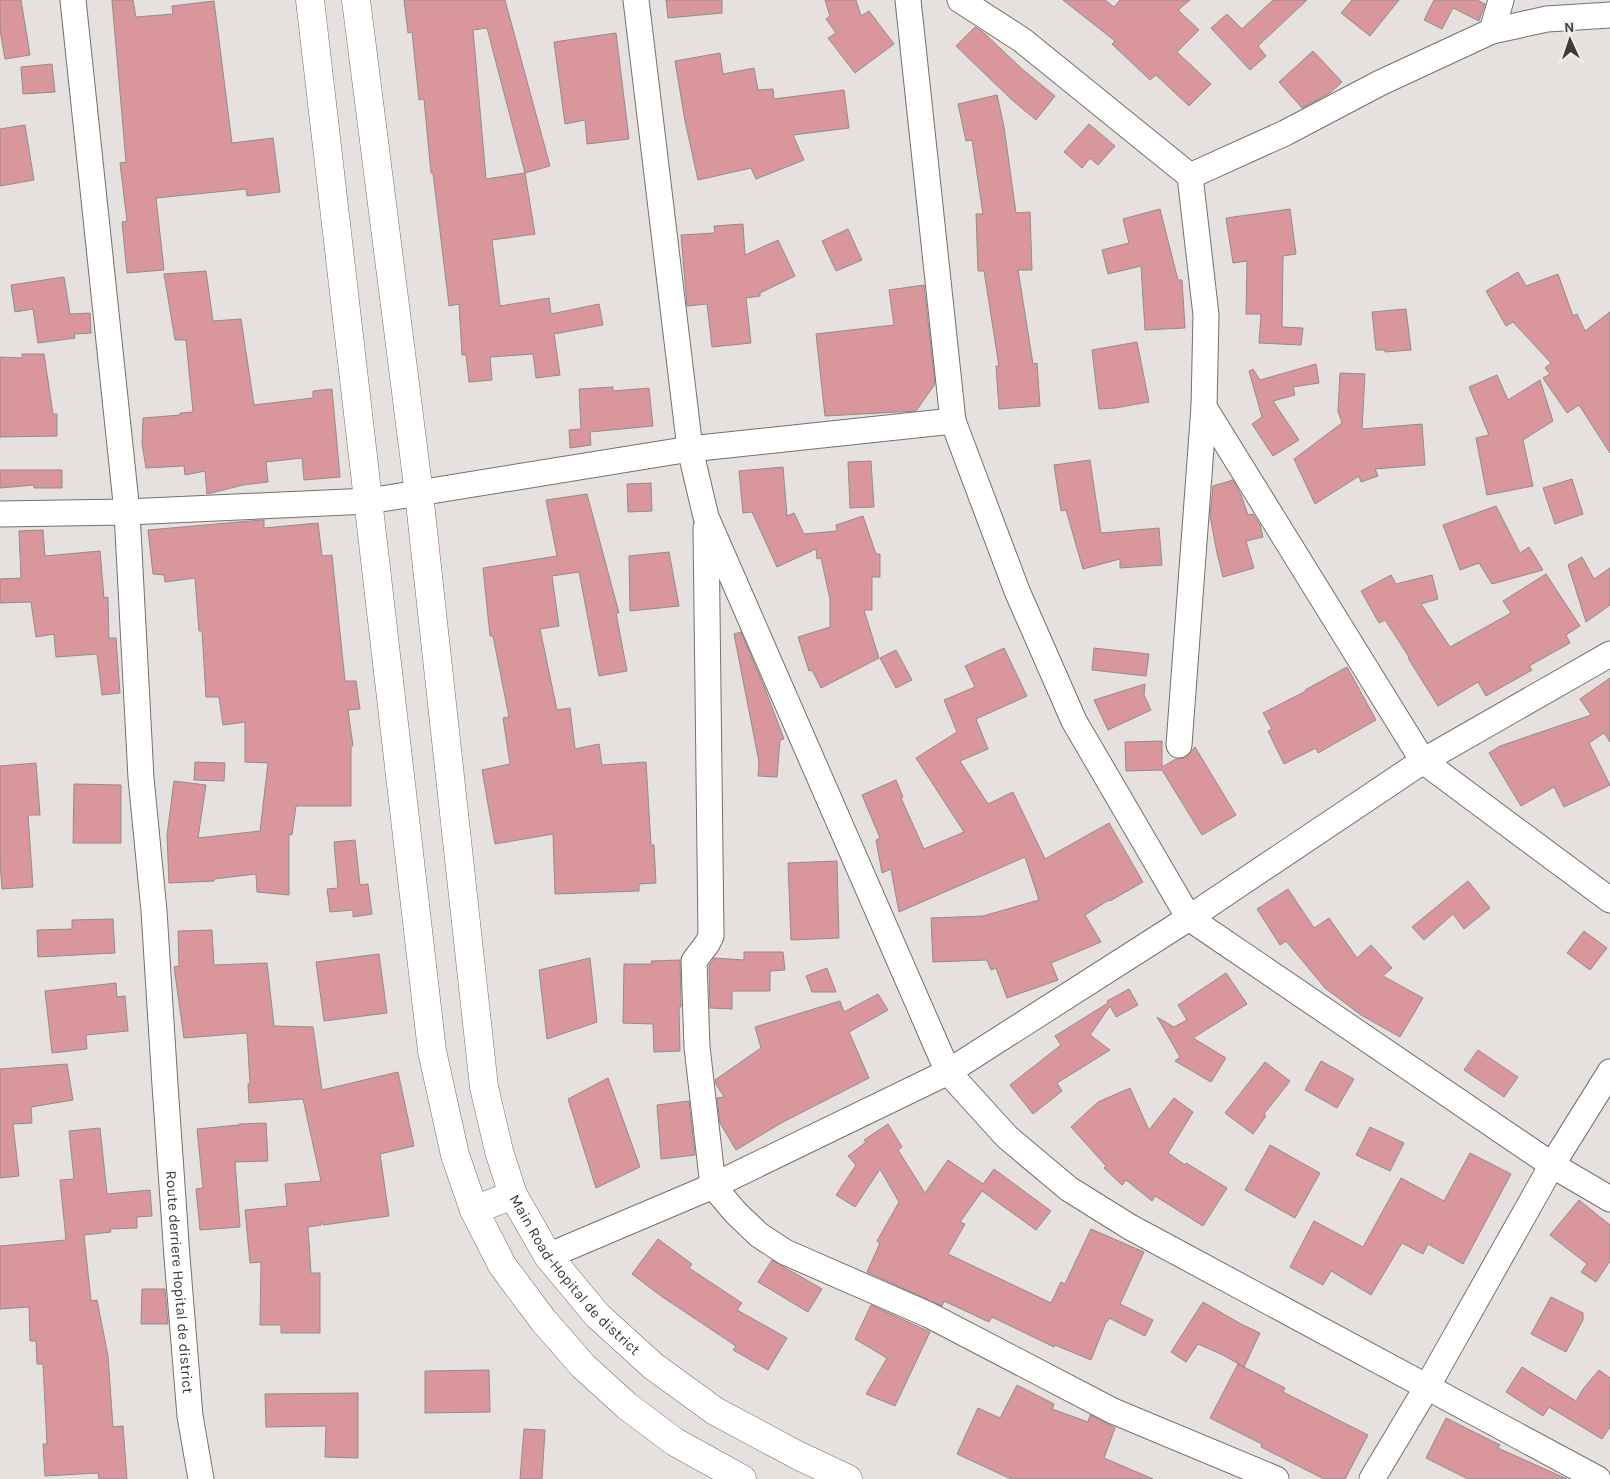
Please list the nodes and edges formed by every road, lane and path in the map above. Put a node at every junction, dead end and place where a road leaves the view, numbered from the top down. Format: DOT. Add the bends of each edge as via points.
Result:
graph roads {
  1 [pos="73,0"];
  2 [pos="310,0"];
  3 [pos="356,0"];
  4 [pos="636,0"];
  5 [pos="908,0"];
  6 [pos="960,0"];
  7 [pos="1501,0"];
  8 [pos="1610,15"];
  9 [pos="1492,31"];
  10 [pos="1190,176"];
  11 [pos="1204,407"];
  12 [pos="953,421"];
  13 [pos="690,448"];
  14 [pos="419,494"];
  15 [pos="369,502"];
  16 [pos="127,512"];
  17 [pos="0,514"];
  18 [pos="706,517"];
  19 [pos="1610,654"];
  20 [pos="1179,745"];
  21 [pos="1423,761"];
  22 [pos="1610,900"];
  23 [pos="1188,918"];
  24 [pos="948,1072"];
  25 [pos="1610,1072"];
  26 [pos="1552,1165"];
  27 [pos="713,1186"];
  28 [pos="513,1195"];
  29 [pos="1610,1199"];
  30 [pos="474,1210"];
  31 [pos="548,1256"];
  32 [pos="1427,1387"];
  33 [pos="200,1479"];
  34 [pos="742,1479"];
  35 [pos="848,1479"];
  36 [pos="1276,1479"];
  37 [pos="1372,1479"];
  38 [pos="1598,1479"];
  1 -- 16 [label="street, Route derriere Hopital de district"];
  2 -- 15 [label="main road"];
  3 -- 14 [label="main road, Main Road-Hopital de district"];
  4 -- 13 [label="street"];
  5 -- 12 [label="street"];
  6 -- 10 [label="street" via="1022,40"];
  7 -- 9 [label="street"];
  8 -- 9 [label="street" via="1547,20"];
  9 -- 10 [label="street"];
  10 -- 11 [label="street" via="1206,316"];
  11 -- 20 [label="street"];
  11 -- 21 [label="street"];
  12 -- 13 [label="street"];
  12 -- 23 [label="street" via="1017,591 1074,720"];
  13 -- 14 [label="street"];
  13 -- 18 [label="street"];
  14 -- 15 [label="street"];
  14 -- 28 [label="main road, Main Road-Hopital de district" via="484,1088"];
  15 -- 16 [label="street"];
  15 -- 30 [label="main road" via="432,1051 455,1155"];
  16 -- 17 [label="street"];
  16 -- 33 [label="street, Route derriere Hopital de district" via="141,778 154,911 190,1416"];
  18 -- 24 [label="street"];
  18 -- 27 [label="street" via="711,936 694,961 697,1047"];
  19 -- 21 [label="street"];
  21 -- 22 [label="street"];
  21 -- 23 [label="street"];
  23 -- 24 [label="street"];
  23 -- 26 [label="street"];
  24 -- 27 [label="street"];
  24 -- 32 [label="street" via="1007,1137 1069,1189 1130,1227"];
  25 -- 26 [label="street"];
  26 -- 29 [label="street"];
  26 -- 32 [label="street"];
  27 -- 31 [label="street"];
  27 -- 36 [label="street" via="759,1236 785,1252 929,1315 1113,1411"];
  28 -- 30 [label="main road"];
  28 -- 31 [label="main road, Main Road-Hopital de district"];
  30 -- 34 [label="main road" via="502,1265 542,1320 583,1366 627,1406 675,1442"];
  31 -- 35 [label="main road, Main Road-Hopital de district" via="597,1315 653,1366 715,1411"];
  32 -- 37 [label="street"];
  32 -- 38 [label="street"];
}
